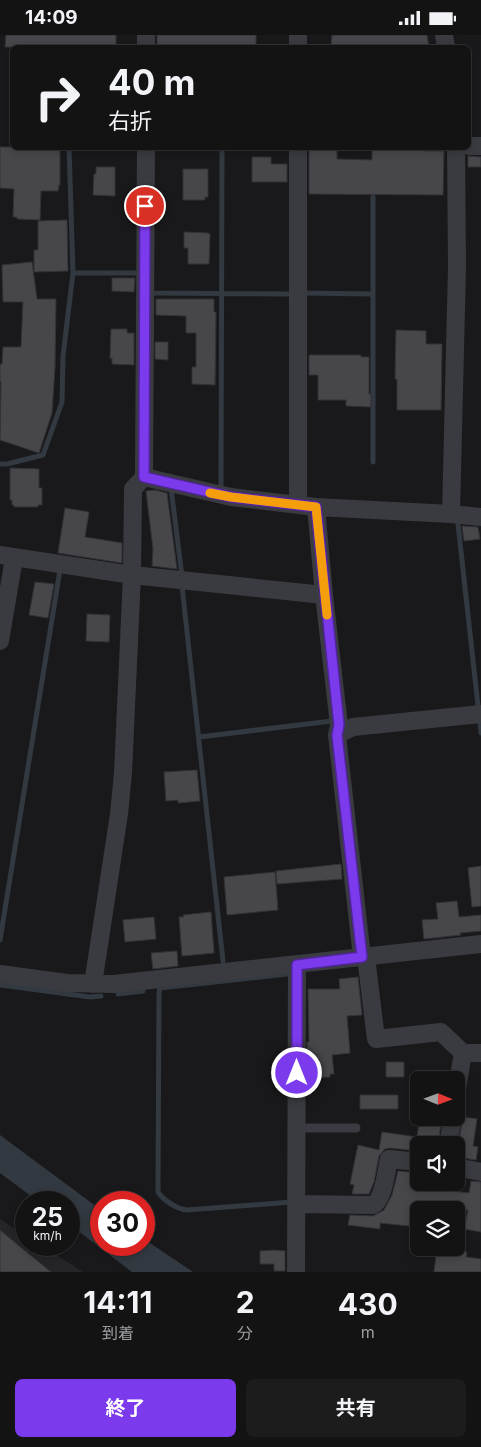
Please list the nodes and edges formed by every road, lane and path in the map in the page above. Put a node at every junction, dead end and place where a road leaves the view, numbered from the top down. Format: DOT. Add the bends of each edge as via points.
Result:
graph roads {
  1 [pos="146,150"];
  2 [pos="298,150"];
  3 [pos="456,150"];
  4 [pos="144,477"];
  5 [pos="307,506"];
  6 [pos="451,514"];
  7 [pos="481,517"];
  8 [pos="7,556"];
  9 [pos="132,575"];
  10 [pos="324,595"];
  11 [pos="0,641"];
  12 [pos="481,714"];
  13 [pos="337,735"];
  14 [pos="481,944"];
  15 [pos="364,957"];
  16 [pos="297,965"];
  17 [pos="0,974"];
  18 [pos="93,984"];
  19 [pos="463,1053"];
  20 [pos="481,1053"];
  21 [pos="460,1071"];
  22 [pos="297,1128"];
  23 [pos="356,1128"];
  24 [pos="410,1161"];
  25 [pos="465,1169"];
  26 [pos="481,1172"];
  27 [pos="296,1204"];
  28 [pos="296,1272"];
  1 -- 4 [label="street"];
  2 -- 5 [label="street"];
  3 -- 6 [label="street" via="458,267"];
  4 -- 5 [label="street" via="231,497"];
  4 -- 9 [label="street" via="133,489"];
  5 -- 6 [label="street"];
  5 -- 10 [label="street"];
  6 -- 7 [label="street"];
  8 -- 9 [label="street"];
  8 -- 11 [label="street"];
  9 -- 10 [label="street"];
  9 -- 18 [label="street" via="123,773"];
  10 -- 13 [label="street" via="339,725"];
  12 -- 13 [label="street" via="353,727"];
  13 -- 15 [label="street"];
  14 -- 15 [label="street"];
  15 -- 16 [label="street"];
  15 -- 19 [label="street" via="376,1039 440,1032"];
  16 -- 18 [label="street"];
  16 -- 22 [label="street"];
  17 -- 18 [label="street"];
  19 -- 20 [label="street"];
  19 -- 21 [label="street"];
  22 -- 23 [label="lane"];
  22 -- 27 [label="street"];
  24 -- 27 [label="street" via="389,1159 381,1196 373,1205"];
  25 -- 26 [label="street"];
  27 -- 28 [label="street"];
}
